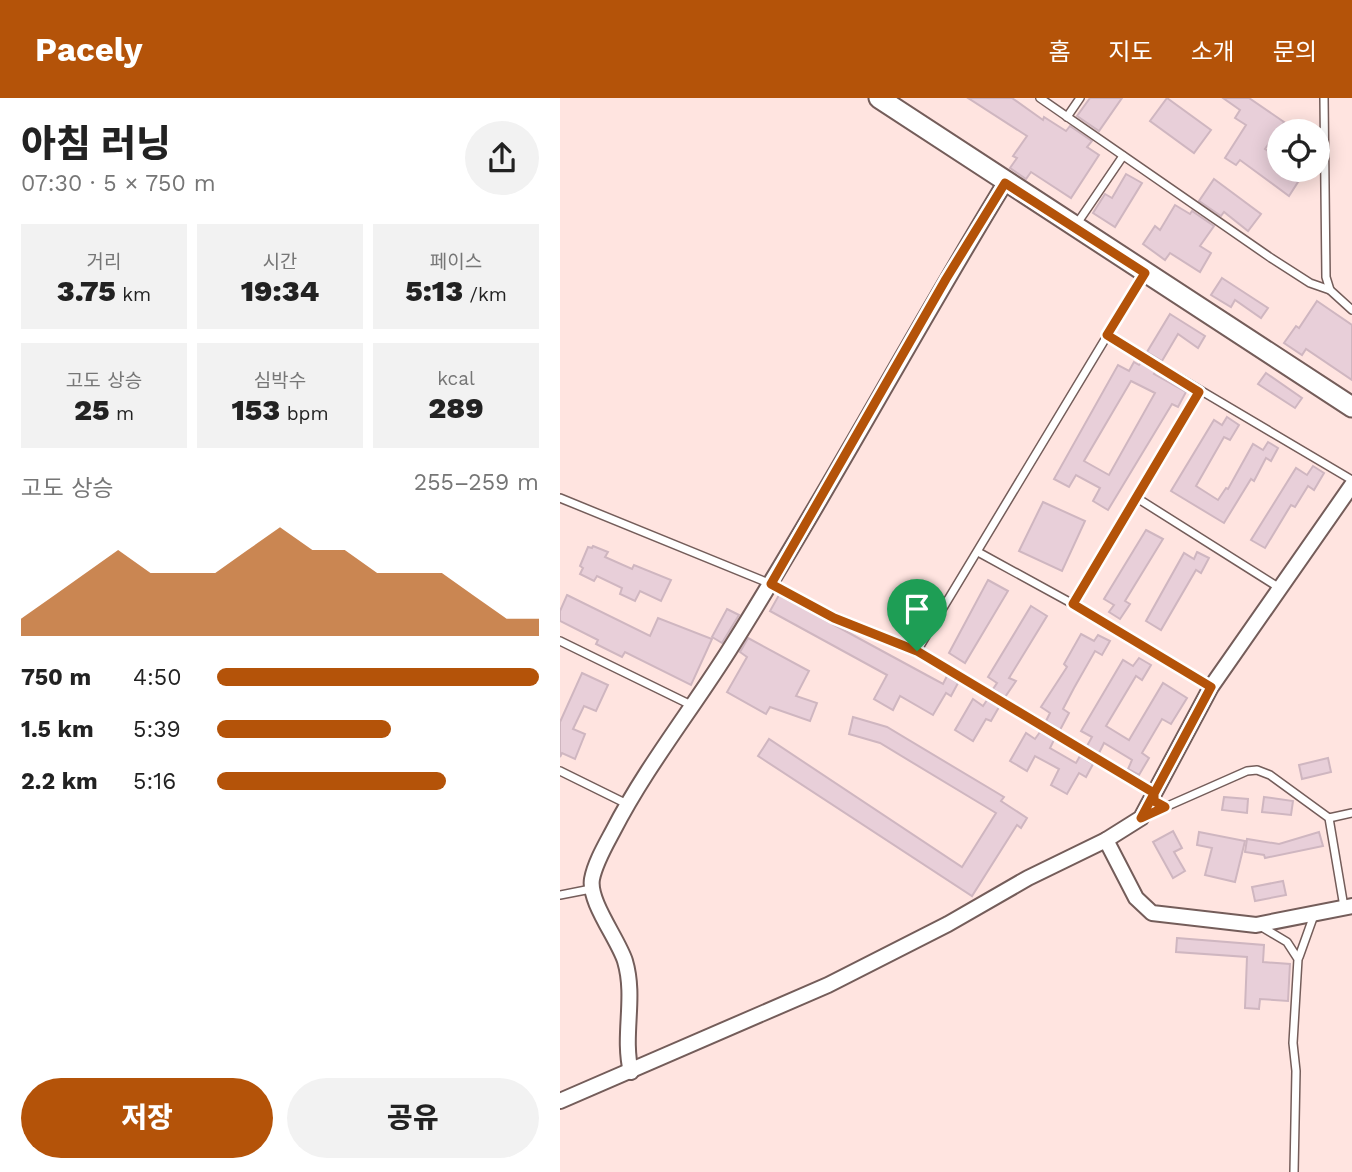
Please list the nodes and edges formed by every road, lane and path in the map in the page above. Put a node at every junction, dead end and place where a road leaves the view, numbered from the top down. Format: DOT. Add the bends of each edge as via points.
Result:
graph roads {
  1 [pos="1040,98"];
  2 [pos="1080,98"];
  3 [pos="1324,98"];
  4 [pos="888,100"];
  5 [pos="1067,117"];
  6 [pos="1123,156"];
  7 [pos="1005,183"];
  8 [pos="1075,227"];
  9 [pos="1145,273"];
  10 [pos="1330,290"];
  11 [pos="1352,310"];
  12 [pos="1107,335"];
  13 [pos="1199,392"];
  14 [pos="1352,407"];
  15 [pos="1352,483"];
  16 [pos="560,498"];
  17 [pos="1138,498"];
  18 [pos="978,552"];
  19 [pos="771,584"];
  20 [pos="1278,587"];
  21 [pos="1073,604"];
  22 [pos="560,641"];
  23 [pos="917,651"];
  24 [pos="1211,687"];
  25 [pos="691,705"];
  26 [pos="560,771"];
  27 [pos="1153,795"];
  28 [pos="627,804"];
  29 [pos="1165,807"];
  30 [pos="1352,813"];
  31 [pos="1141,818"];
  32 [pos="1329,818"];
  33 [pos="1106,840"];
  34 [pos="591,889"];
  35 [pos="560,895"];
  36 [pos="1348,907"];
  37 [pos="1314,915"];
  38 [pos="1256,925"];
  39 [pos="1298,959"];
  40 [pos="631,1072"];
  41 [pos="560,1101"];
  42 [pos="1294,1172"];
  1 -- 5 [label="lane"];
  2 -- 5 [label="lane"];
  3 -- 10 [label="lane"];
  4 -- 7 [label="street"];
  5 -- 6 [label="lane"];
  6 -- 8 [label="lane"];
  6 -- 10 [label="lane" via="1310,283"];
  7 -- 8 [label="street"];
  7 -- 19 [label="street"];
  8 -- 9 [label="street"];
  9 -- 12 [label="lane"];
  9 -- 14 [label="street"];
  10 -- 11 [label="lane"];
  12 -- 13 [label="lane"];
  12 -- 18 [label="lane"];
  13 -- 15 [label="lane"];
  13 -- 17 [label="lane"];
  15 -- 20 [label="street"];
  16 -- 19 [label="lane"];
  17 -- 20 [label="lane"];
  17 -- 21 [label="lane"];
  18 -- 21 [label="lane"];
  18 -- 23 [label="lane"];
  19 -- 23 [label="lane" via="834,618"];
  19 -- 25 [label="street"];
  20 -- 24 [label="street"];
  21 -- 24 [label="lane"];
  22 -- 25 [label="lane"];
  23 -- 27 [label="lane"];
  24 -- 27 [label="street"];
  25 -- 28 [label="street"];
  26 -- 28 [label="lane"];
  27 -- 29 [label="lane"];
  27 -- 31 [label="street"];
  28 -- 34 [label="street" via="595,868"];
  29 -- 31 [label="lane"];
  29 -- 32 [label="lane" via="1257,770"];
  30 -- 32 [label="lane"];
  31 -- 33 [label="street"];
  32 -- 36 [label="lane"];
  33 -- 38 [label="street" via="1146,910 1186,919"];
  33 -- 40 [label="street" via="828,985"];
  34 -- 35 [label="lane"];
  34 -- 40 [label="street" via="628,974"];
  36 -- 37 [label="street"];
  37 -- 38 [label="street"];
  37 -- 39 [label="lane"];
  38 -- 39 [label="lane" via="1287,942"];
  39 -- 42 [label="lane"];
  40 -- 41 [label="street"];
}
